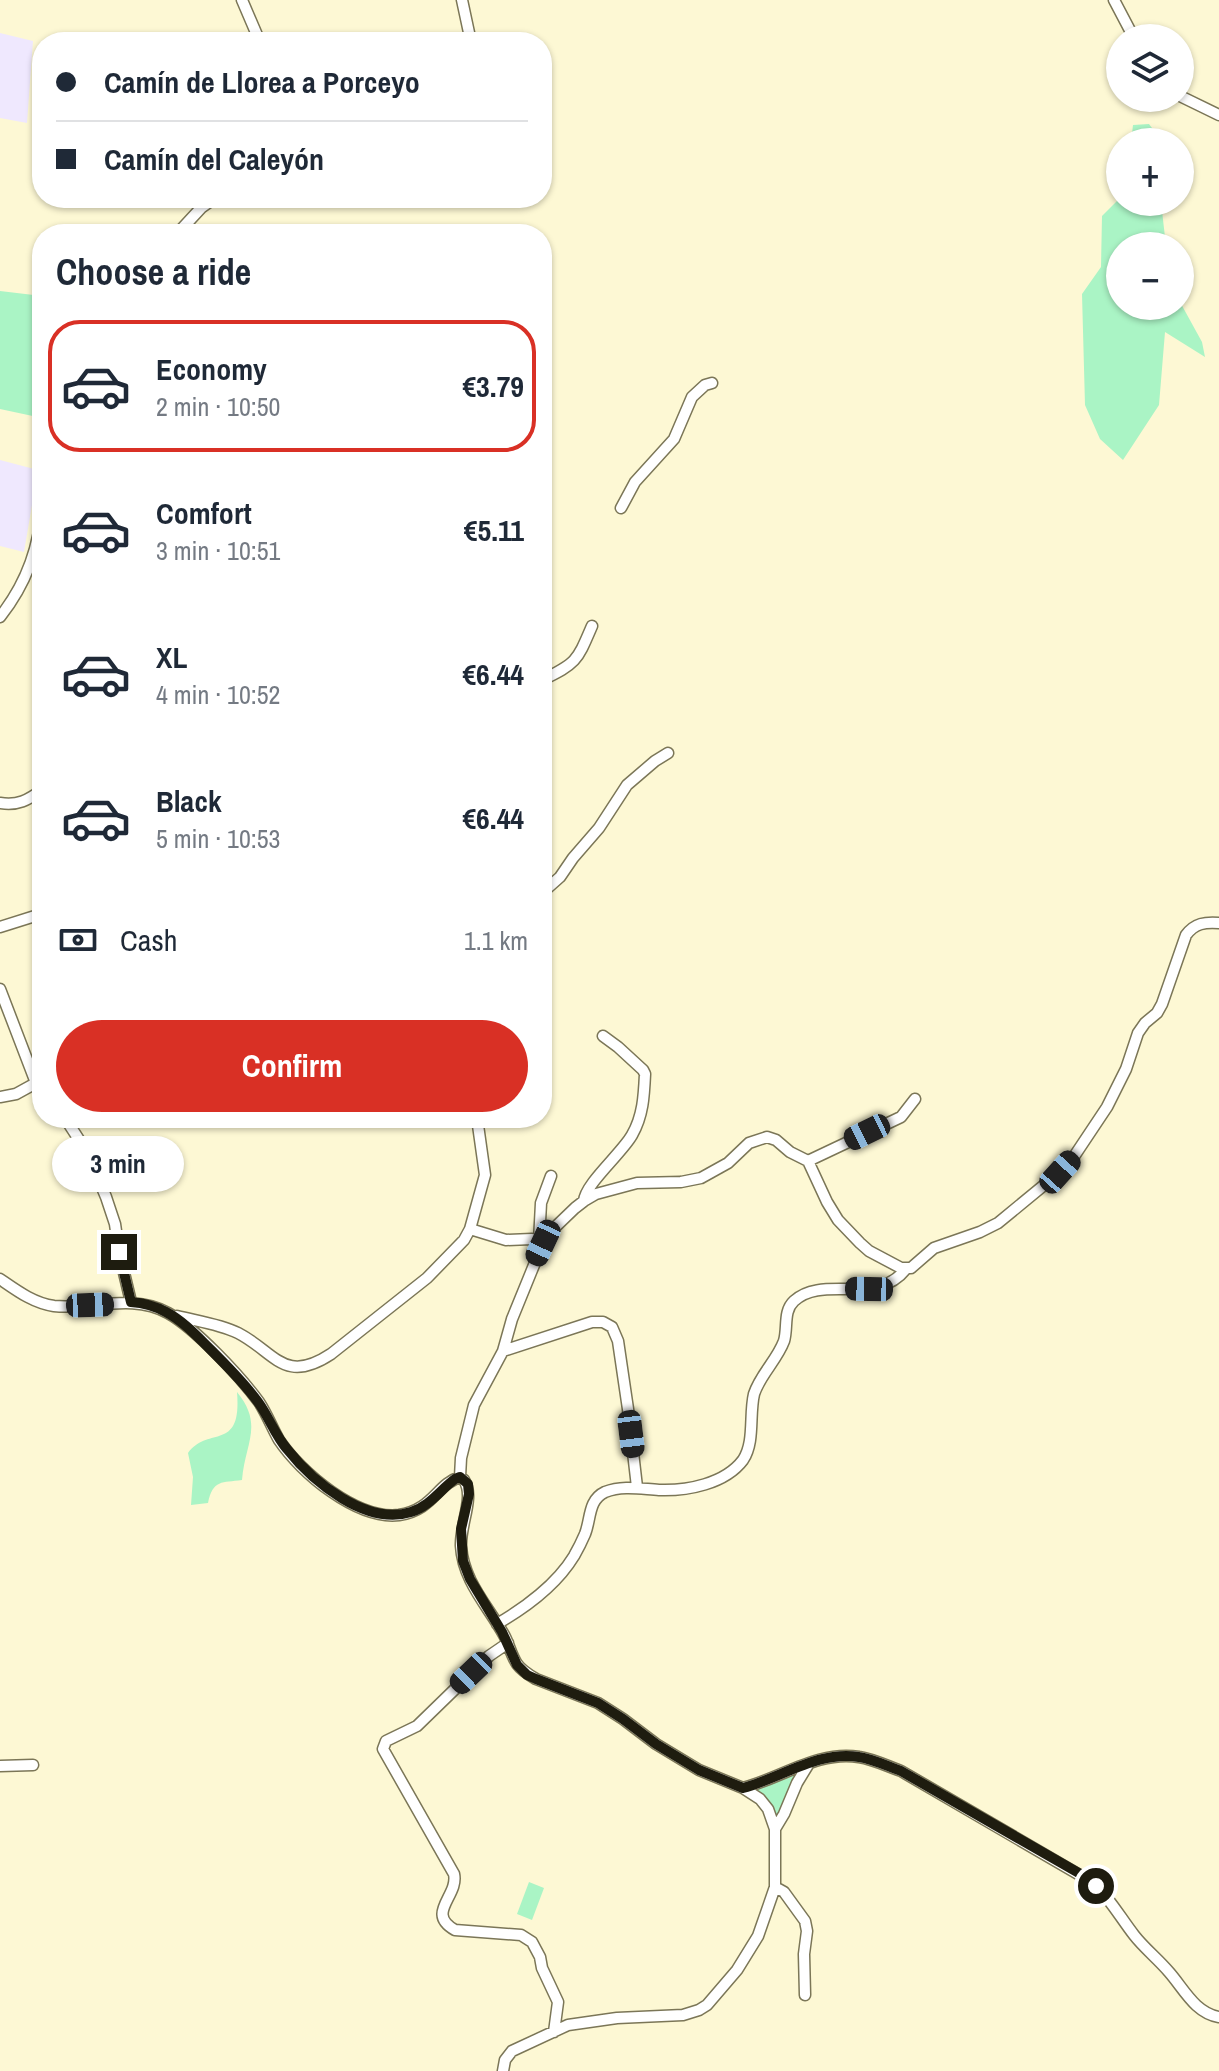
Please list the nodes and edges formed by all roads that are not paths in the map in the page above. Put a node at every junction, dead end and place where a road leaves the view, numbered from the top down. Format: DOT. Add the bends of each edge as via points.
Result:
graph roads {
  1 [pos="242,0"];
  2 [pos="462,0"];
  3 [pos="1114,0"];
  4 [pos="1127,24"];
  5 [pos="256,32"];
  6 [pos="469,32"];
  7 [pos="1194,103"];
  8 [pos="1219,115"];
  9 [pos="201,208"];
  10 [pos="186,224"];
  11 [pos="712,383"];
  12 [pos="621,508"];
  13 [pos="32,559"];
  14 [pos="0,617"];
  15 [pos="592,626"];
  16 [pos="552,675"];
  17 [pos="668,753"];
  18 [pos="32,797"];
  19 [pos="0,803"];
  20 [pos="552,884"];
  21 [pos="32,918"];
  22 [pos="2,923"];
  23 [pos="1219,923"];
  24 [pos="0,989"];
  25 [pos="603,1036"];
  26 [pos="32,1065"];
  27 [pos="32,1083"];
  28 [pos="0,1097"];
  29 [pos="915,1099"];
  30 [pos="71,1128"];
  31 [pos="479,1128"];
  32 [pos="808,1161"];
  33 [pos="551,1176"];
  34 [pos="584,1201"];
  35 [pos="470,1229"];
  36 [pos="541,1242"];
  37 [pos="906,1269"];
  38 [pos="0,1279"];
  39 [pos="131,1302"];
  40 [pos="168,1313"];
  41 [pos="503,1351"];
  42 [pos="460,1477"];
  43 [pos="637,1487"];
  44 [pos="497,1624"];
  45 [pos="508,1643"];
  46 [pos="33,1765"];
  47 [pos="808,1765"];
  48 [pos="0,1766"];
  49 [pos="743,1788"];
  50 [pos="775,1829"];
  51 [pos="775,1887"];
  52 [pos="805,1995"];
  53 [pos="1219,2017"];
  54 [pos="554,2032"];
  55 [pos="503,2071"];
  1 -- 5 [label="street"];
  2 -- 6 [label="street"];
  3 -- 4 [label="street"];
  7 -- 8 [label="street"];
  9 -- 10 [label="street"];
  11 -- 12 [label="street" via="692,397 674,439 635,482"];
  13 -- 14 [label="street"];
  15 -- 16 [label="street" via="578,658"];
  17 -- 20 [label="street" via="627,785"];
  18 -- 19 [label="street" via="18,804"];
  21 -- 22 [label="street"];
  23 -- 37 [label="street" via="1191,927 1186,935 1162,1004 1138,1033 1116,1093 1075,1155 998,1223 934,1248"];
  24 -- 26 [label="street"];
  25 -- 34 [label="street" via="643,1070 643,1109 634,1133 585,1191"];
  27 -- 28 [label="street"];
  29 -- 32 [label="street" via="901,1117"];
  30 -- 39 [label="street" via="106,1197"];
  31 -- 35 [label="street" via="485,1175"];
  32 -- 34 [label="street" via="767,1137 749,1143 701,1178 624,1185"];
  32 -- 37 [label="street" via="844,1226 869,1251"];
  33 -- 36 [label="street" via="541,1203"];
  34 -- 36 [label="street"];
  35 -- 36 [label="street" via="506,1240"];
  35 -- 40 [label="street" via="427,1278 309,1366 288,1366 234,1331"];
  36 -- 41 [label="street"];
  37 -- 43 [label="street" via="886,1285 804,1294 791,1303 783,1344 754,1394 747,1450 736,1467 693,1487"];
  38 -- 39 [label="street" via="55,1306"];
  39 -- 40 [label="street"];
  40 -- 42 [label="street" via="242,1381 299,1463 342,1497 369,1511 401,1514 424,1506"];
  41 -- 42 [label="street" via="474,1405"];
  41 -- 43 [label="street" via="592,1322 612,1327"];
  42 -- 44 [label="street" via="469,1494 461,1529 463,1561"];
  43 -- 44 [label="street" via="597,1497 585,1534 565,1569"];
  44 -- 45 [label="street"];
  45 -- 49 [label="street" via="527,1675 598,1703 699,1770"];
  45 -- 54 [label="street" via="417,1726 386,1741 383,1749 454,1874 456,1883 443,1906 449,1928 521,1935 532,1942 558,2002"];
  46 -- 48 [label="street"];
  47 -- 49 [label="street"];
  47 -- 50 [label="street"];
  47 -- 53 [label="street" via="822,1758 856,1756 901,1771 1084,1876 1198,2009"];
  49 -- 50 [label="street" via="768,1809"];
  50 -- 51 [label="street"];
  51 -- 52 [label="street" via="806,1925"];
  51 -- 54 [label="street" via="758,1936 707,2005 683,2015 588,2021"];
  54 -- 55 [label="street" via="512,2051"];
}
